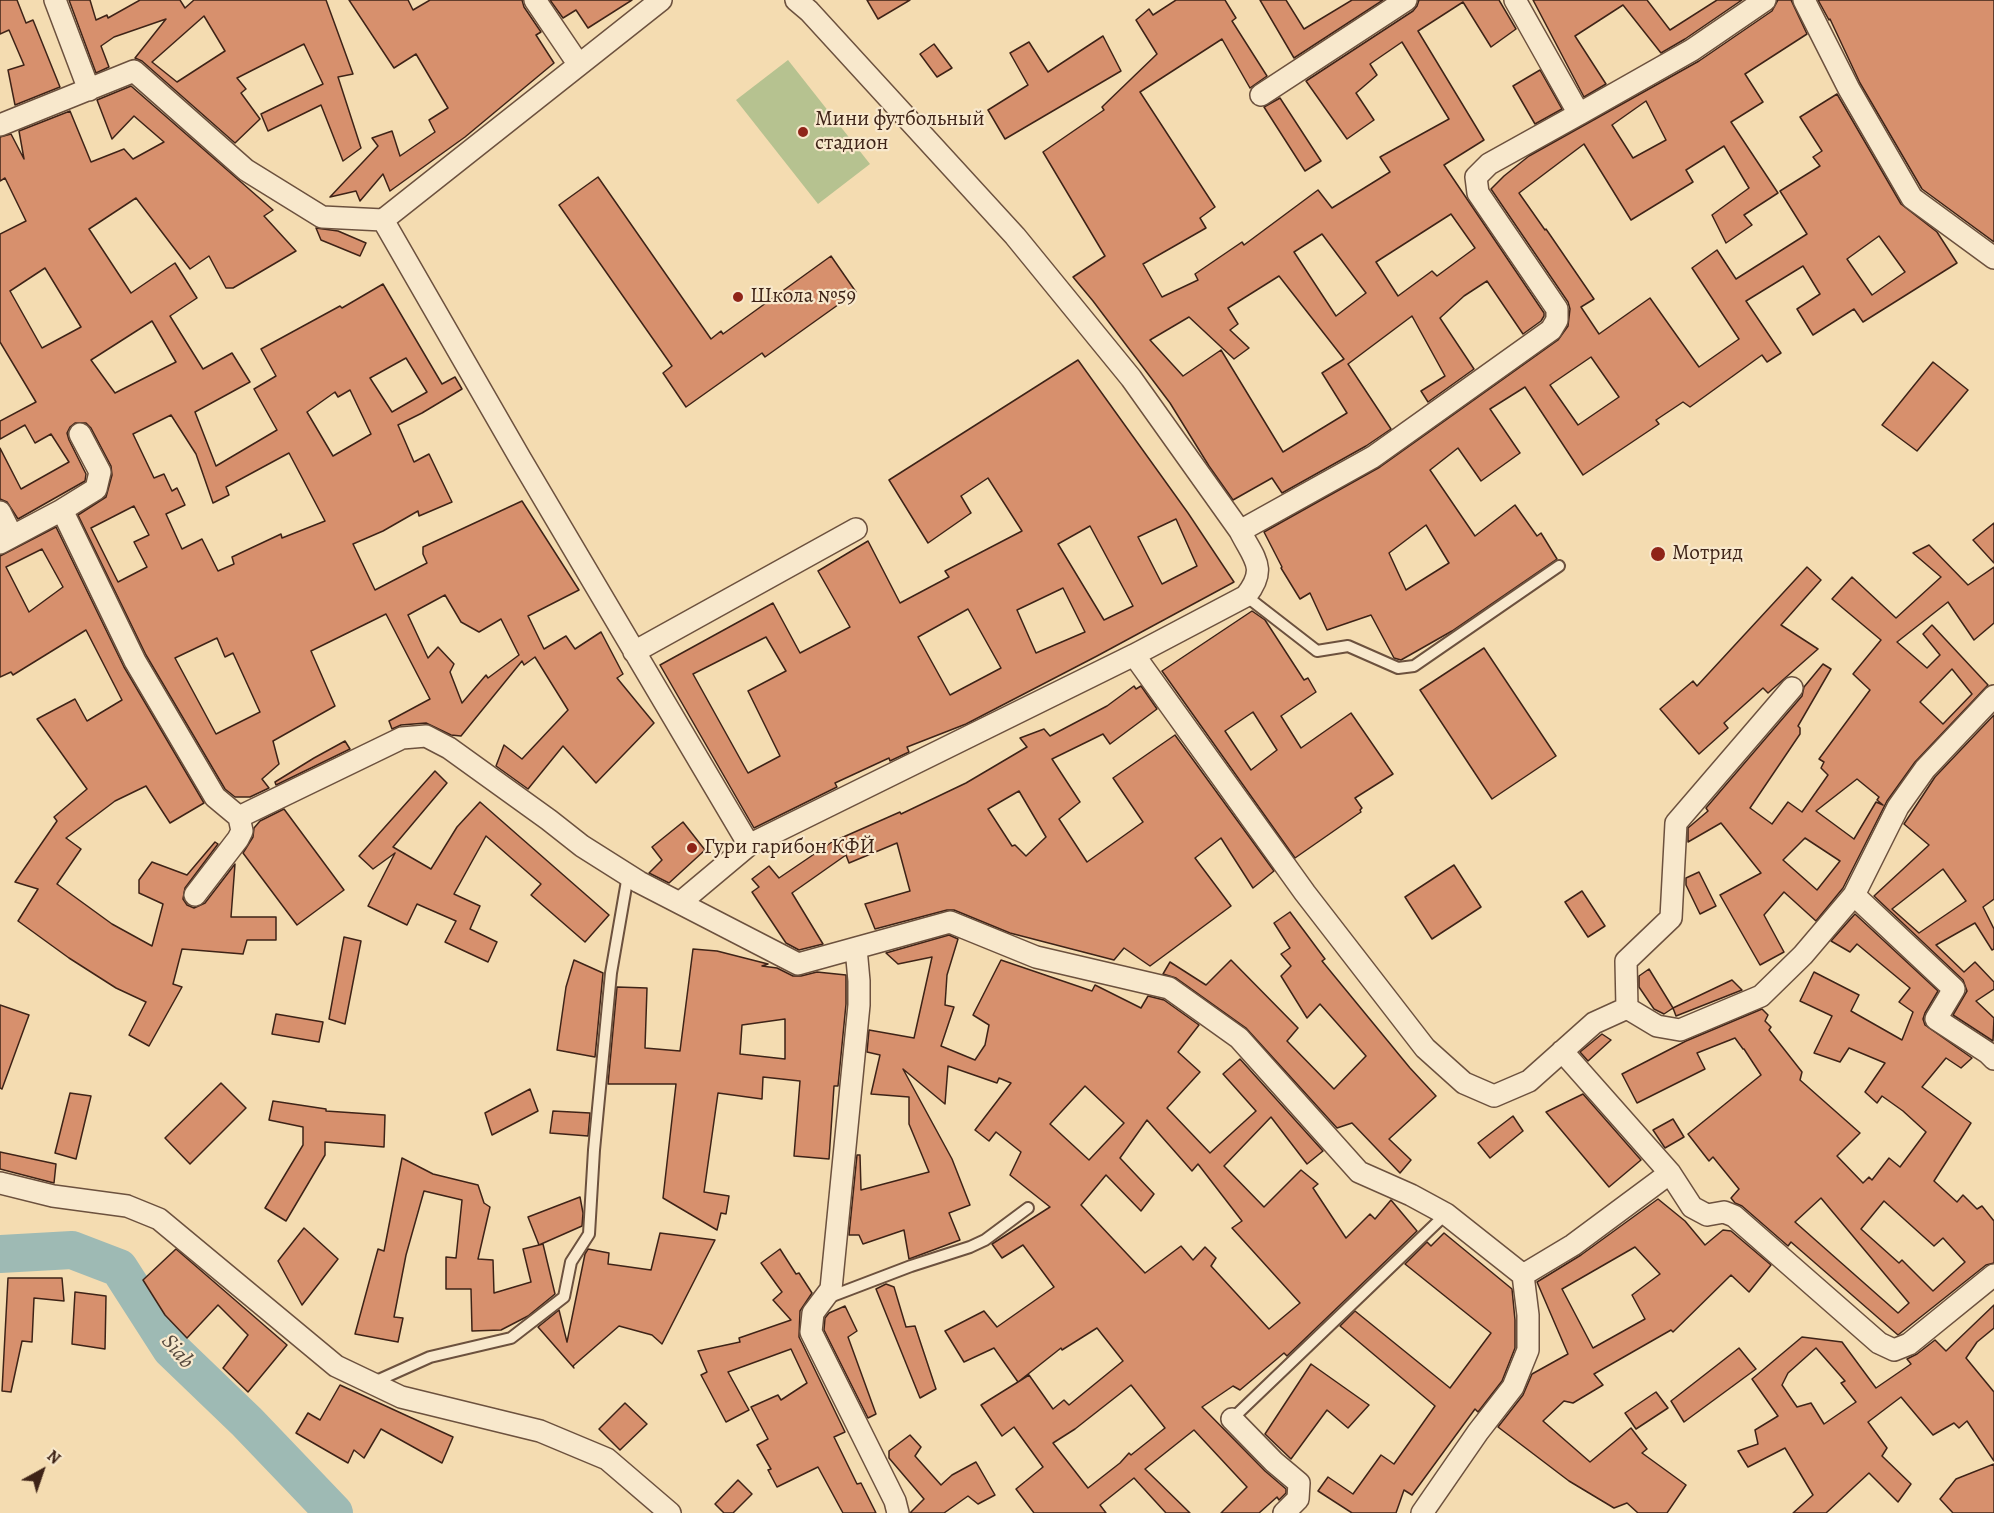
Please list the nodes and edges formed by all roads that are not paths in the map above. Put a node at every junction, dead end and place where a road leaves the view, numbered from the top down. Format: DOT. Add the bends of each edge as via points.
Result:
graph roads {
  1 [pos="55,0"];
  2 [pos="535,0"];
  3 [pos="661,0"];
  4 [pos="796,0"];
  5 [pos="1406,0"];
  6 [pos="1515,0"];
  7 [pos="1765,0"];
  8 [pos="1804,0"];
  9 [pos="579,65"];
  10 [pos="88,90"];
  11 [pos="1261,95"];
  12 [pos="1579,114"];
  13 [pos="0,125"];
  14 [pos="383,220"];
  15 [pos="1994,258"];
  16 [pos="80,434"];
  17 [pos="62,510"];
  18 [pos="0,512"];
  19 [pos="856,529"];
  20 [pos="1239,531"];
  21 [pos="6,540"];
  22 [pos="1559,566"];
  23 [pos="1246,596"];
  24 [pos="634,651"];
  25 [pos="1134,655"];
  26 [pos="1792,688"];
  27 [pos="1994,696"];
  28 [pos="238,817"];
  29 [pos="749,845"];
  30 [pos="628,875"];
  31 [pos="195,895"];
  32 [pos="1854,895"];
  33 [pos="681,902"];
  34 [pos="856,948"];
  35 [pos="1627,1008"];
  36 [pos="1562,1051"];
  37 [pos="1992,1054"];
  38 [pos="1670,1173"];
  39 [pos="0,1183"];
  40 [pos="1028,1208"];
  41 [pos="1446,1214"];
  42 [pos="1522,1275"];
  43 [pos="1994,1275"];
  44 [pos="824,1299"];
  45 [pos="372,1383"];
  46 [pos="1232,1419"];
  47 [pos="670,1513"];
  48 [pos="898,1513"];
  49 [pos="1284,1513"];
  50 [pos="1422,1513"];
  1 -- 10 [label="street"];
  2 -- 9 [label="street"];
  3 -- 9 [label="street"];
  4 -- 20 [label="street" via="1015,236 1131,378"];
  5 -- 11 [label="street"];
  6 -- 12 [label="street"];
  7 -- 12 [label="street" via="1692,50"];
  8 -- 15 [label="street" via="1849,89 1912,198"];
  9 -- 14 [label="street"];
  10 -- 13 [label="street"];
  10 -- 14 [label="street" via="134,72 246,170 322,217"];
  12 -- 20 [label="street" via="1489,164 1476,177 1478,194 1557,309 1557,320 1551,330 1373,457"];
  14 -- 24 [label="street"];
  16 -- 17 [label="street" via="100,472 96,489"];
  17 -- 21 [label="street"];
  17 -- 28 [label="street" via="135,661 215,798"];
  18 -- 21 [label="street"];
  19 -- 24 [label="street"];
  20 -- 23 [label="street" via="1259,568 1257,582"];
  22 -- 23 [label="lane" via="1414,666 1398,668 1348,646 1317,651"];
  23 -- 25 [label="street"];
  24 -- 29 [label="street"];
  25 -- 29 [label="street"];
  25 -- 36 [label="street" via="1305,893 1425,1048 1464,1083 1494,1096 1529,1081"];
  26 -- 35 [label="street" via="1676,823 1671,918 1626,961"];
  27 -- 32 [label="street" via="1925,769 1898,807"];
  28 -- 30 [label="street" via="402,738 426,736"];
  28 -- 31 [label="street" via="242,831 238,839"];
  29 -- 33 [label="street"];
  30 -- 33 [label="street"];
  30 -- 45 [label="lane" via="611,973 590,1234 571,1262 564,1297 512,1338 430,1357"];
  32 -- 35 [label="street" via="1803,955 1761,996 1680,1030 1657,1026"];
  32 -- 37 [label="street" via="1954,989 1936,1019"];
  33 -- 34 [label="street" via="798,964"];
  34 -- 41 [label="street" via="950,922 1036,957 1169,988 1239,1038 1359,1172"];
  34 -- 44 [label="street" via="859,1005 831,1289"];
  35 -- 36 [label="street" via="1594,1023"];
  36 -- 38 [label="street"];
  38 -- 42 [label="street" via="1574,1245"];
  38 -- 43 [label="street" via="1692,1207 1707,1215 1724,1212 1734,1216 1879,1343 1894,1350 1909,1344"];
  39 -- 45 [label="street" via="53,1196 127,1206 159,1219 336,1366"];
  40 -- 44 [label="lane" via="970,1247"];
  41 -- 42 [label="street"];
  41 -- 46 [label="lane"];
  42 -- 50 [label="street" via="1528,1350 1513,1387"];
  44 -- 48 [label="street" via="813,1313 811,1332"];
  45 -- 47 [label="street" via="401,1397 540,1431 607,1459"];
  46 -- 49 [label="street" via="1299,1483 1298,1499"];
}
